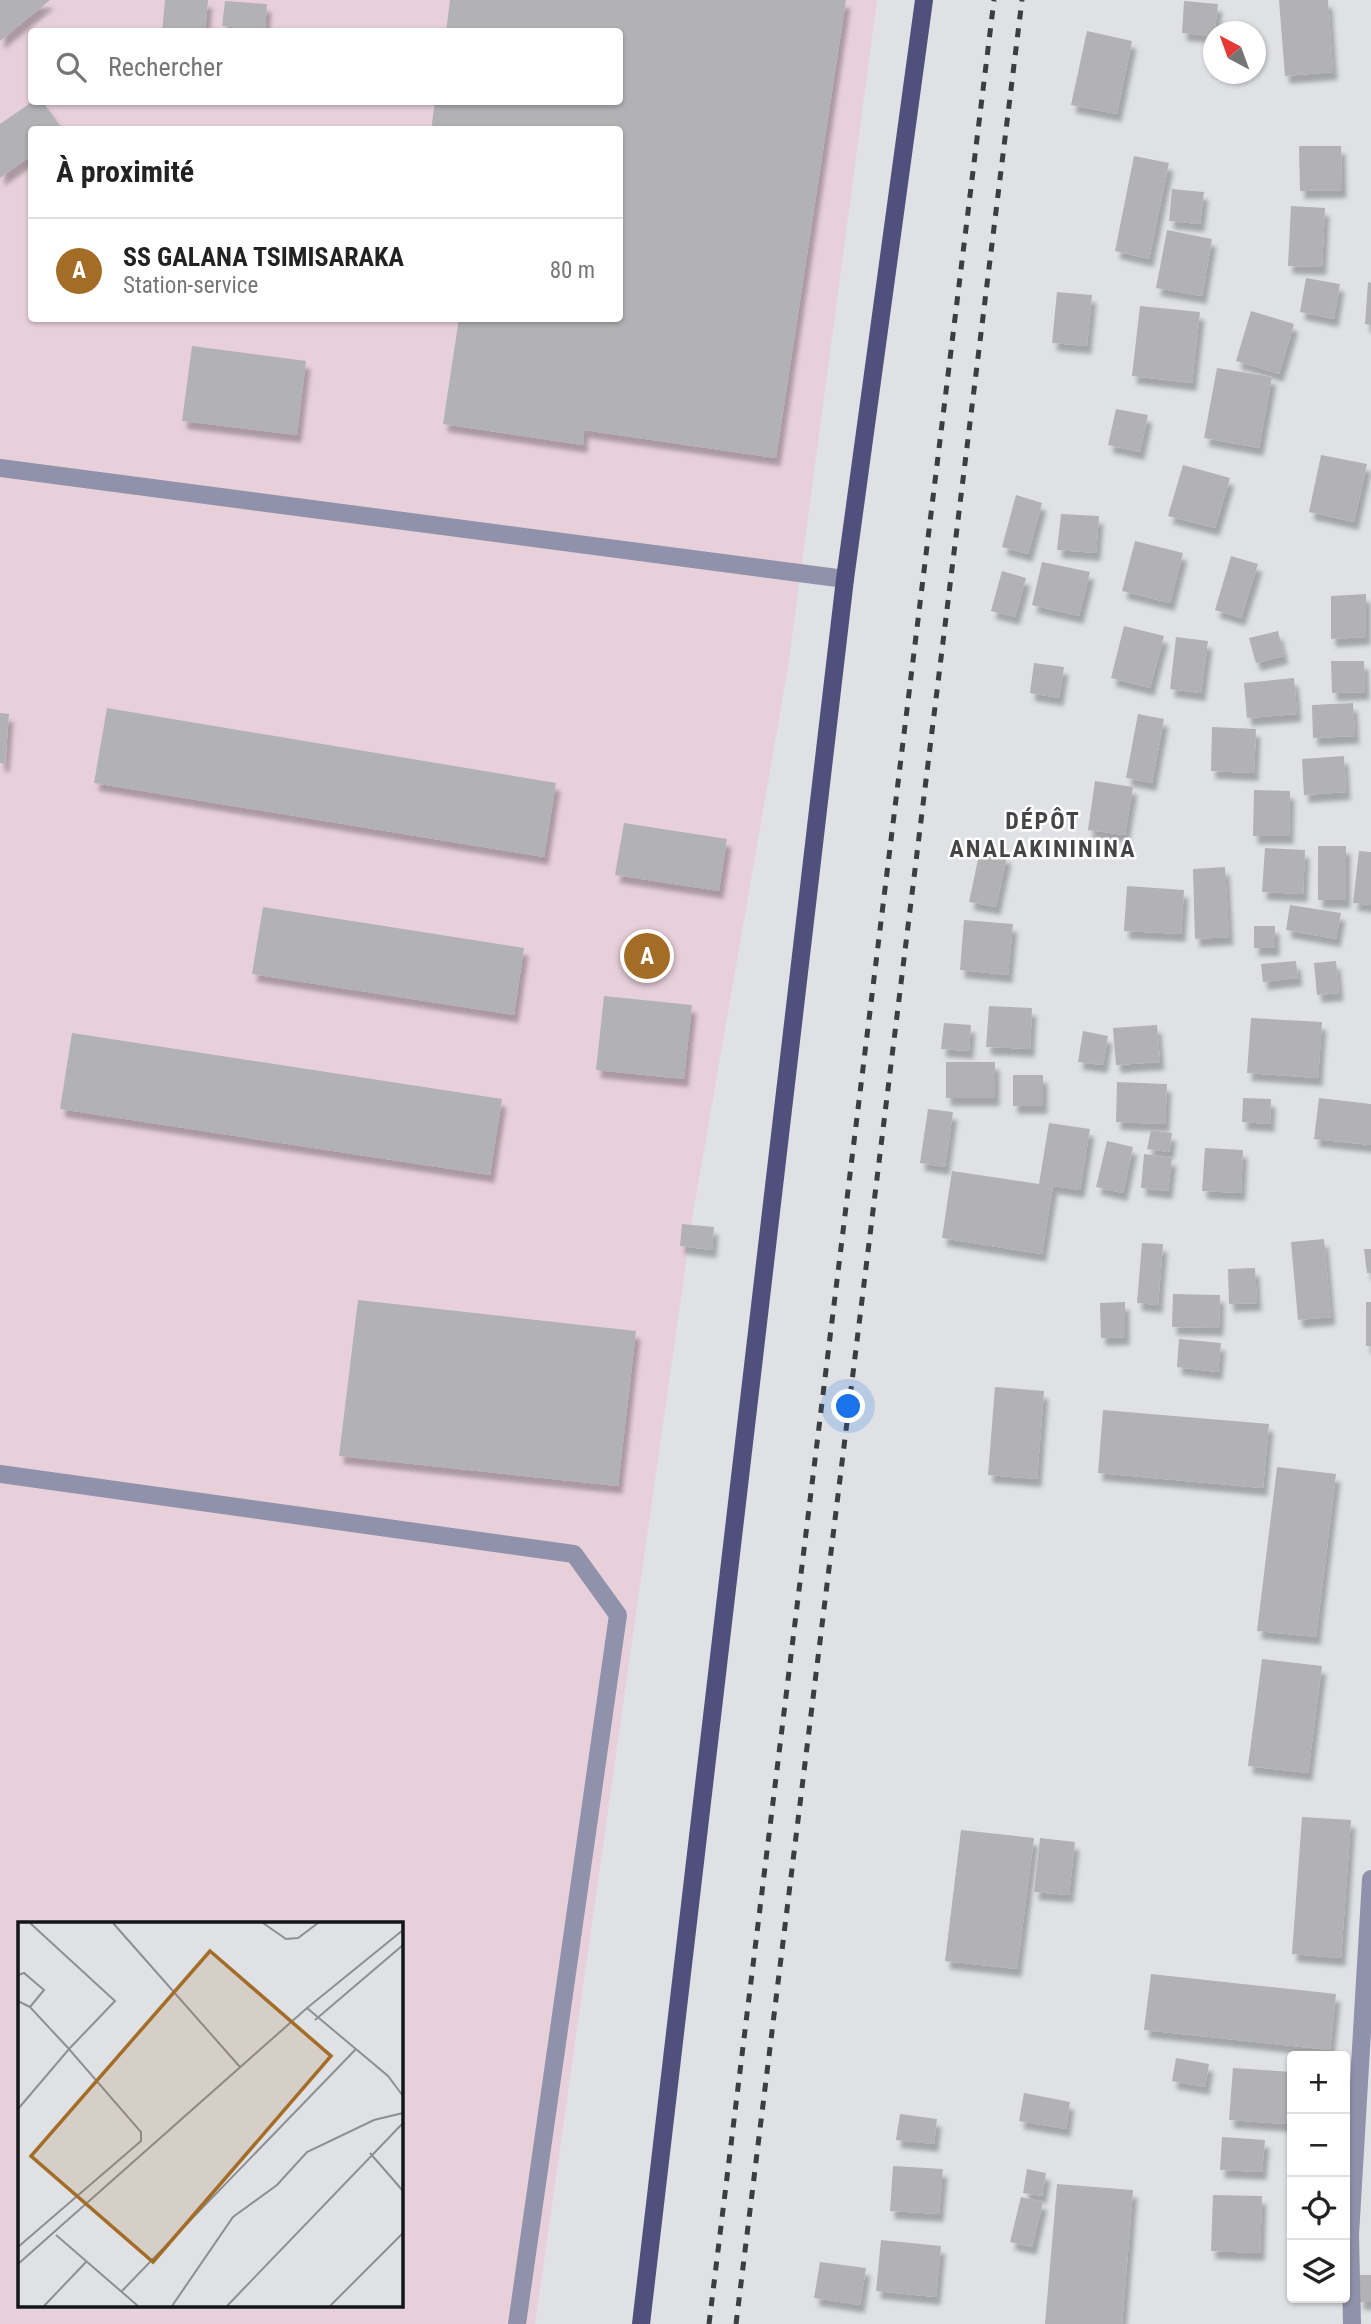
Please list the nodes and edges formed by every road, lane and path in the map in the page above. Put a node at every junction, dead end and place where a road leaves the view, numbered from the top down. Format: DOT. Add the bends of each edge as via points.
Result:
graph roads {
  1 [pos="923,0"];
  2 [pos="0,468"];
  3 [pos="845,579"];
  4 [pos="0,1474"];
  5 [pos="1371,1879"];
  6 [pos="517,2324"];
  7 [pos="641,2324"];
  8 [pos="1352,2324"];
  1 -- 3 [label="main road"];
  2 -- 3 [label="street"];
  3 -- 7 [label="main road"];
  4 -- 6 [label="street" via="574,1554 618,1615"];
  5 -- 8 [label="street" via="1350,2235"];
}
